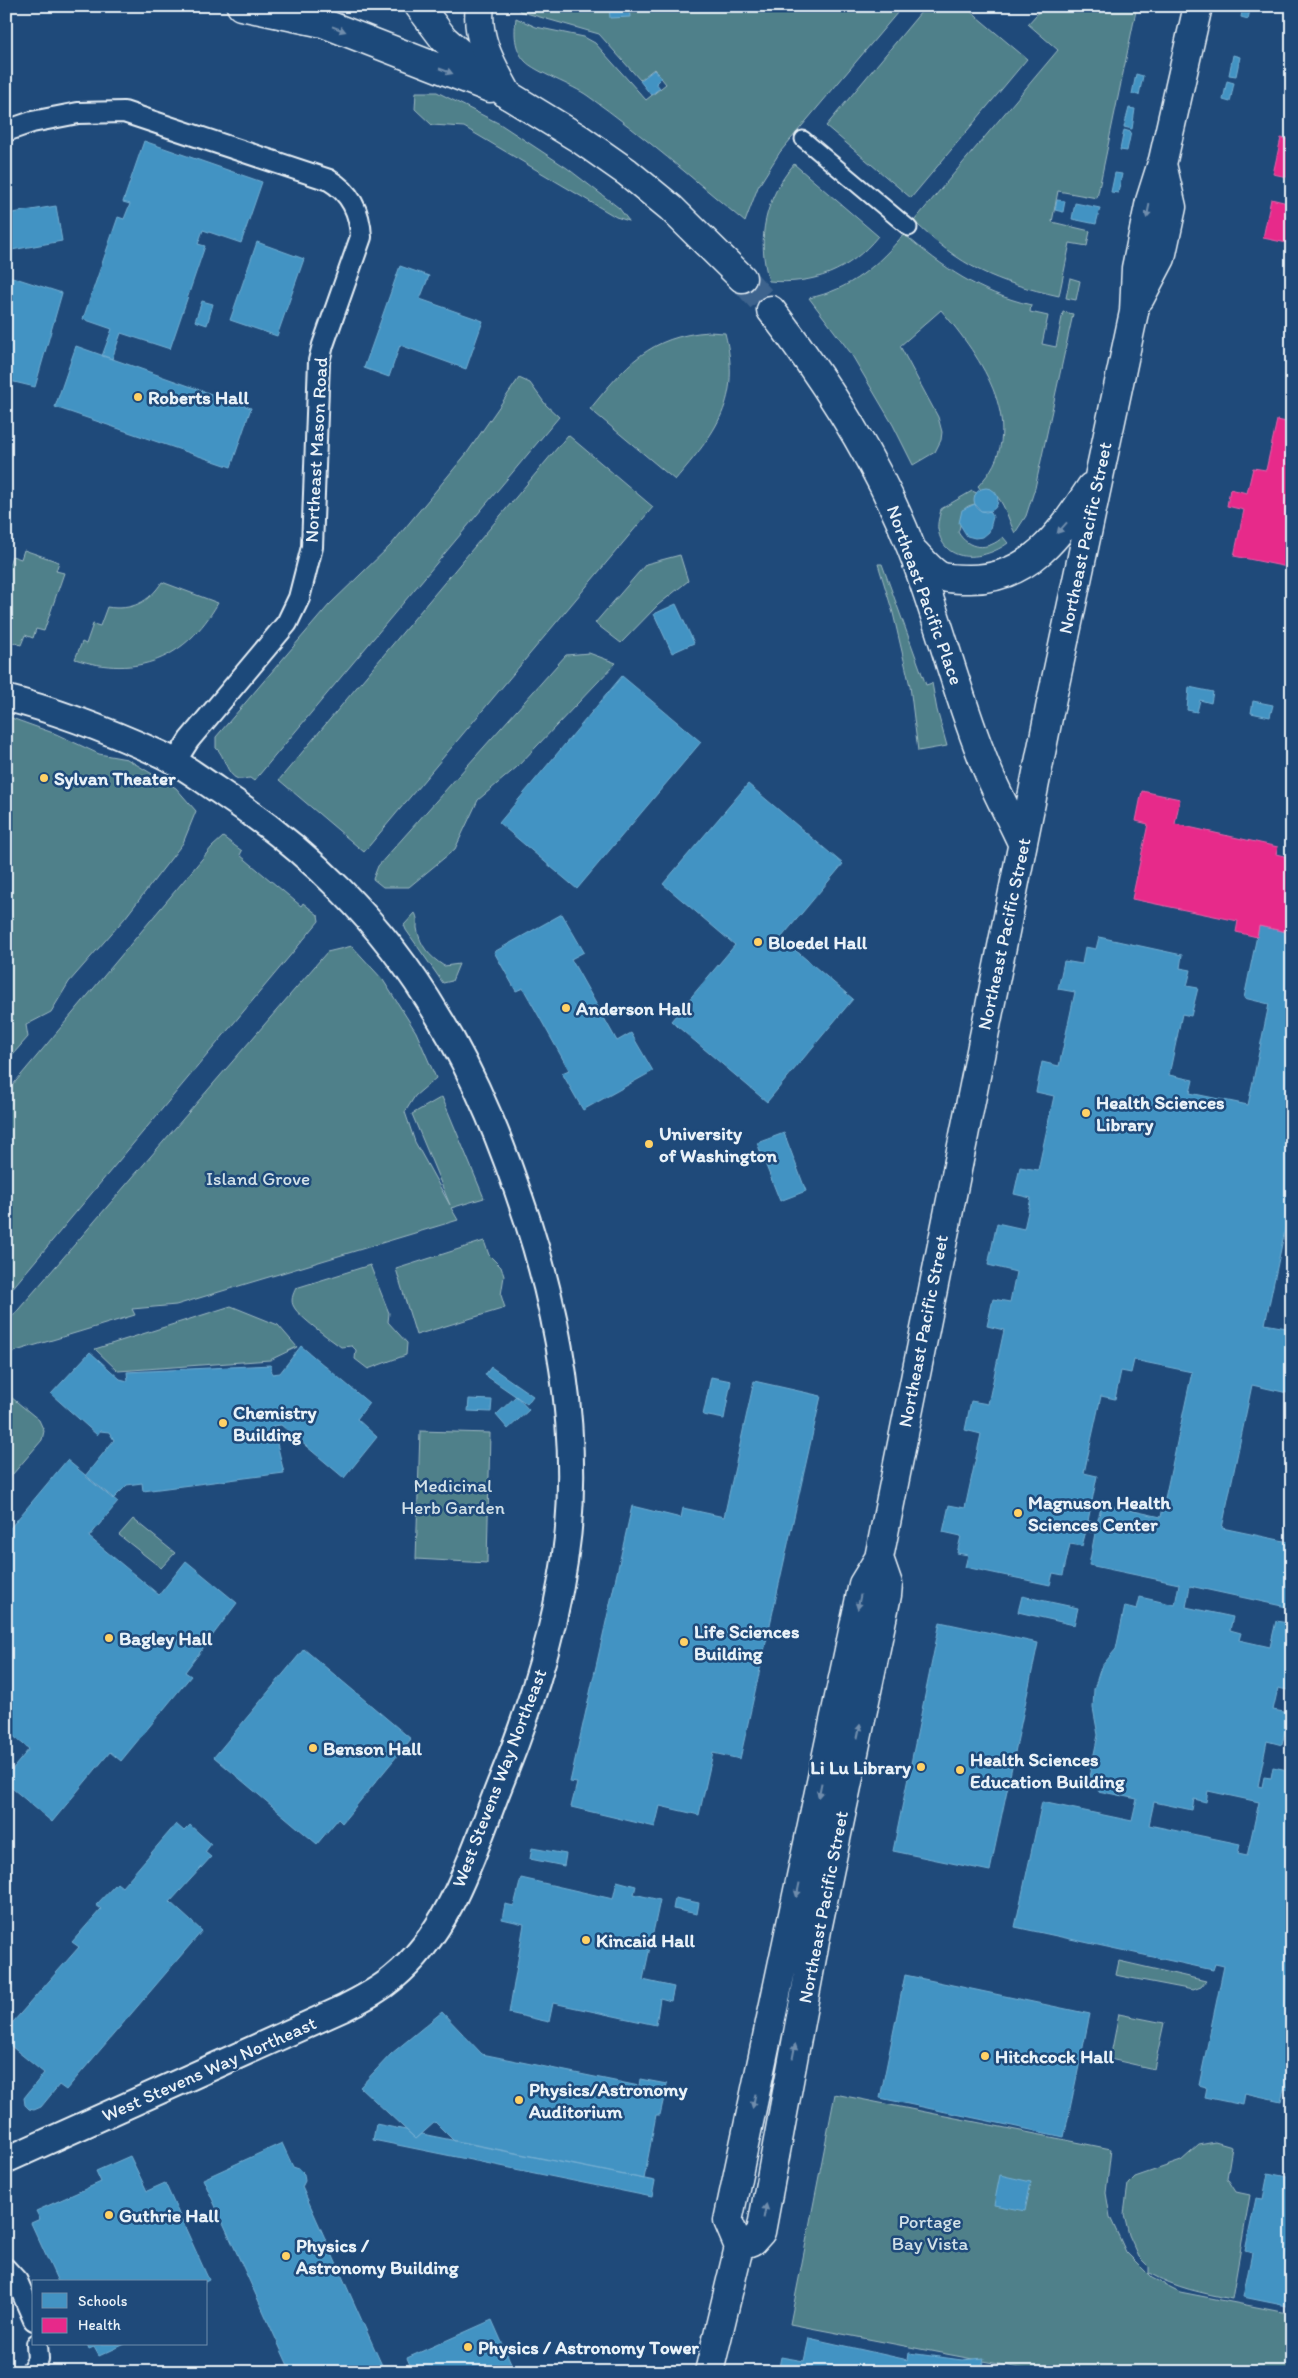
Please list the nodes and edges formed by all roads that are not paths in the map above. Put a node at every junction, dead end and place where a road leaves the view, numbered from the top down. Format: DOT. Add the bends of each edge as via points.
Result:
graph roads {
  1 [pos="240,6"];
  2 [pos="419,6"];
  3 [pos="480,6"];
  4 [pos="1198,6"];
  5 [pos="508,95"];
  6 [pos="6,131"];
  7 [pos="803,139"];
  8 [pos="909,228"];
  9 [pos="742,278"];
  10 [pos="771,310"];
  11 [pos="1100,474"];
  12 [pos="912,550"];
  13 [pos="6,698"];
  14 [pos="175,762"];
  15 [pos="1022,843"];
  16 [pos="6,2160"];
  17 [pos="6,2269"];
  18 [pos="32,2315"];
  19 [pos="709,2372"];
  1 -- 5 [label="main road, one-way" via="323,22"];
  2 -- 5 [label="main road" via="444,39"];
  3 -- 5 [label="main road" via="479,28 490,61"];
  4 -- 11 [label="main road, Northeast Pacific Street" via="1162,164 1172,207 1160,258 1134,312"];
  5 -- 9 [label="main road" via="627,172 671,208"];
  6 -- 14 [label="street, Northeast Mason Road" via="78,113 124,112 329,180 345,191 361,224 361,237 319,362 312,547 299,598 287,623 189,740"];
  7 -- 8 [label="street"];
  10 -- 12 [label="main road, Northeast Pacific Place" via="816,370 854,429 891,500"];
  11 -- 12 [label="main road, one-way" via="1068,522 1038,555 1012,571 976,580 940,576"];
  11 -- 15 [label="main road, Northeast Pacific Street"];
  12 -- 15 [label="main road, Northeast Pacific Place" via="980,754"];
  13 -- 14 [label="street, West Stevens Way Northeast" via="80,722"];
  14 -- 16 [label="street, West Stevens Way Northeast" via="305,854 346,894 411,974 463,1060 515,1184 553,1310 561,1351 571,1453 568,1533 555,1612 533,1697 460,1885 432,1936 414,1959 385,1984 344,2008"];
  15 -- 19 [label="main road, Northeast Pacific Street" via="878,1558 888,1584 887,1595 818,1925 761,2232 752,2242 738,2247"];
  17 -- 18 [label="street" via="17,2281"];
}
